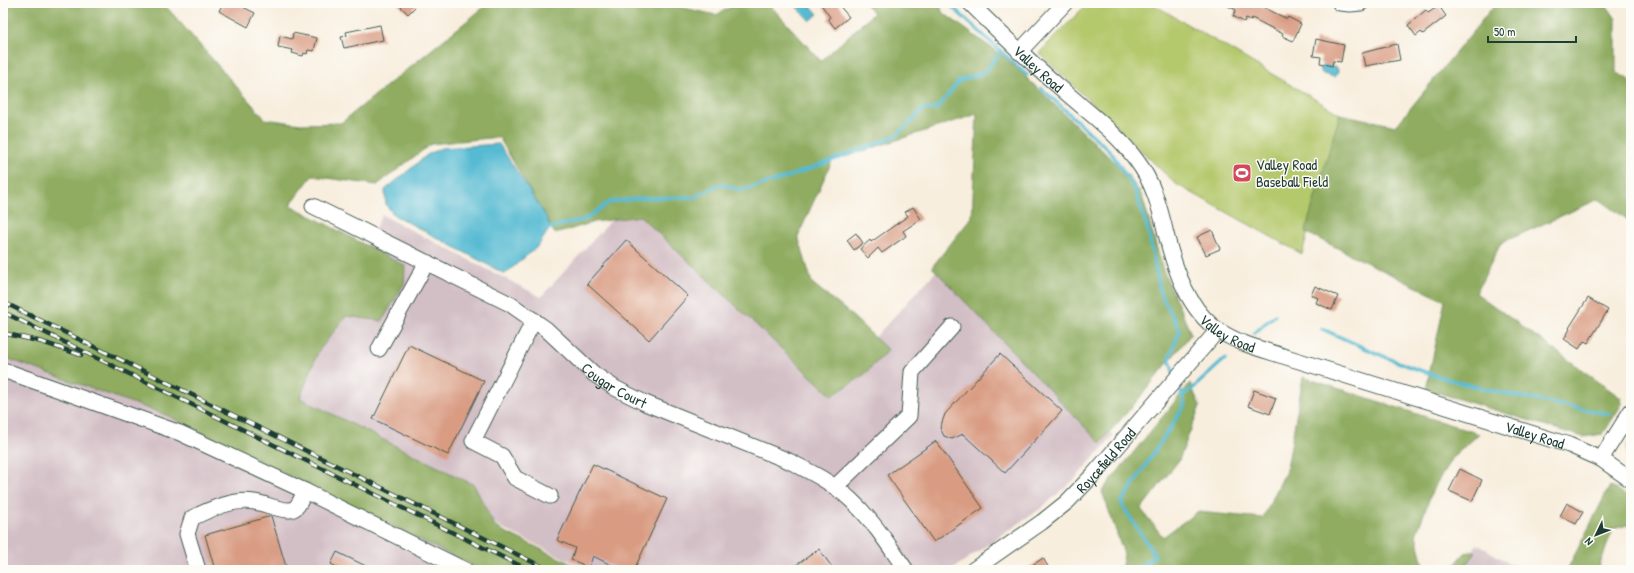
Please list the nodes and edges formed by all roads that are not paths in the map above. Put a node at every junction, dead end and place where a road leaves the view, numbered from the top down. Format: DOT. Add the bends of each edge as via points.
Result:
graph roads {
  1 [pos="970,3"];
  2 [pos="1065,3"];
  3 [pos="1340,3"];
  4 [pos="1361,3"];
  5 [pos="1019,52"];
  6 [pos="313,206"];
  7 [pos="427,262"];
  8 [pos="534,320"];
  9 [pos="952,327"];
  10 [pos="1218,330"];
  11 [pos="379,349"];
  12 [pos="3,370"];
  13 [pos="1631,411"];
  14 [pos="1601,459"];
  15 [pos="1631,480"];
  16 [pos="835,487"];
  17 [pos="305,492"];
  18 [pos="550,496"];
  19 [pos="198,570"];
  20 [pos="465,570"];
  21 [pos="906,570"];
  22 [pos="973,570"];
  1 -- 5 [label="street, Valley Road"];
  2 -- 5 [label="street"];
  3 -- 4 [label="street"];
  5 -- 10 [label="street, Valley Road" via="1110,131 1138,161 1156,198 1182,283 1202,316"];
  6 -- 7 [label="street, Cougar Court"];
  7 -- 8 [label="street, Cougar Court" via="510,304"];
  7 -- 11 [label="street"];
  8 -- 16 [label="street, Cougar Court" via="594,374 615,388 645,403 789,461"];
  8 -- 18 [label="street" via="473,441 502,456 515,478"];
  9 -- 16 [label="street" via="912,372 909,416"];
  10 -- 14 [label="street, Valley Road" via="1259,348 1547,438"];
  10 -- 22 [label="street, Roycefield Road" via="1067,502"];
  12 -- 17 [label="street" via="180,433"];
  13 -- 14 [label="street"];
  14 -- 15 [label="street, Valley Road"];
  16 -- 21 [label="street, Cougar Court" via="863,512"];
  17 -- 19 [label="street" via="297,507 290,510 241,501 203,512 192,518 188,534"];
  17 -- 20 [label="street"];
}
